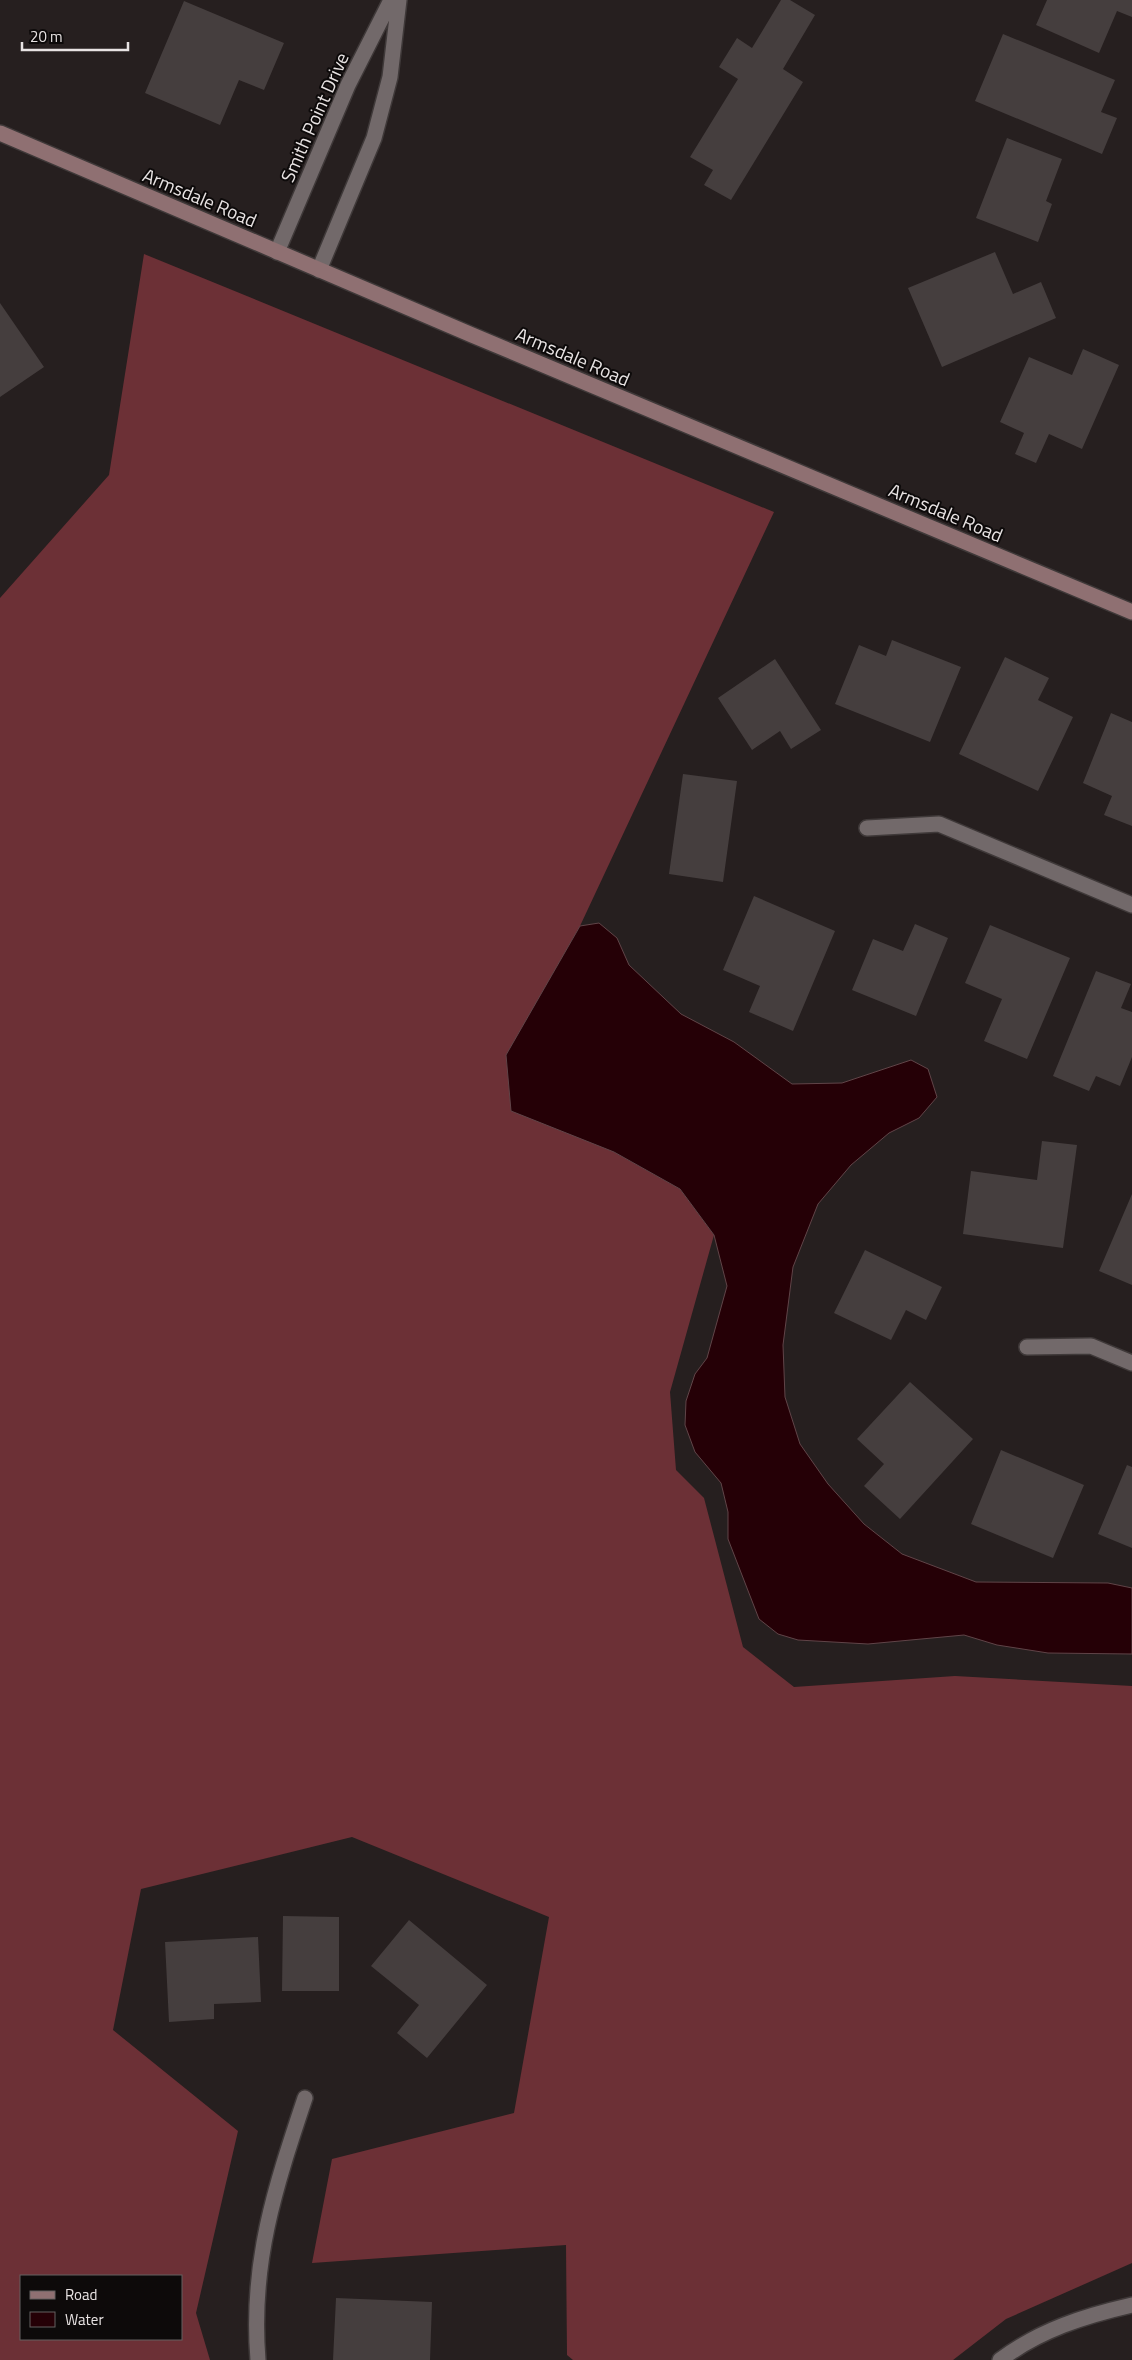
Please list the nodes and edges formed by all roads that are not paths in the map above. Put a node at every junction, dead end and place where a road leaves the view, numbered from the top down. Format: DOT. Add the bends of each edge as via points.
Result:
graph roads {
  1 [pos="391,0"];
  2 [pos="399,0"];
  3 [pos="0,133"];
  4 [pos="277,252"];
  5 [pos="319,270"];
  6 [pos="1132,612"];
  7 [pos="867,828"];
  8 [pos="1132,905"];
  9 [pos="1027,1346"];
  10 [pos="1132,1363"];
  11 [pos="305,2098"];
  12 [pos="1132,2305"];
  13 [pos="258,2360"];
  14 [pos="1000,2360"];
  1 -- 4 [label="street, Smith Point Drive" via="348,85"];
  2 -- 5 [label="street" via="390,77 374,138"];
  3 -- 4 [label="street, Armsdale Road"];
  4 -- 5 [label="street, Armsdale Road"];
  5 -- 6 [label="street, Armsdale Road"];
  7 -- 8 [label="street" via="939,824"];
  9 -- 10 [label="street" via="1091,1346"];
  11 -- 13 [label="street" via="277,2180 264,2235 257,2287"];
  12 -- 14 [label="street" via="1052,2328"];
}
